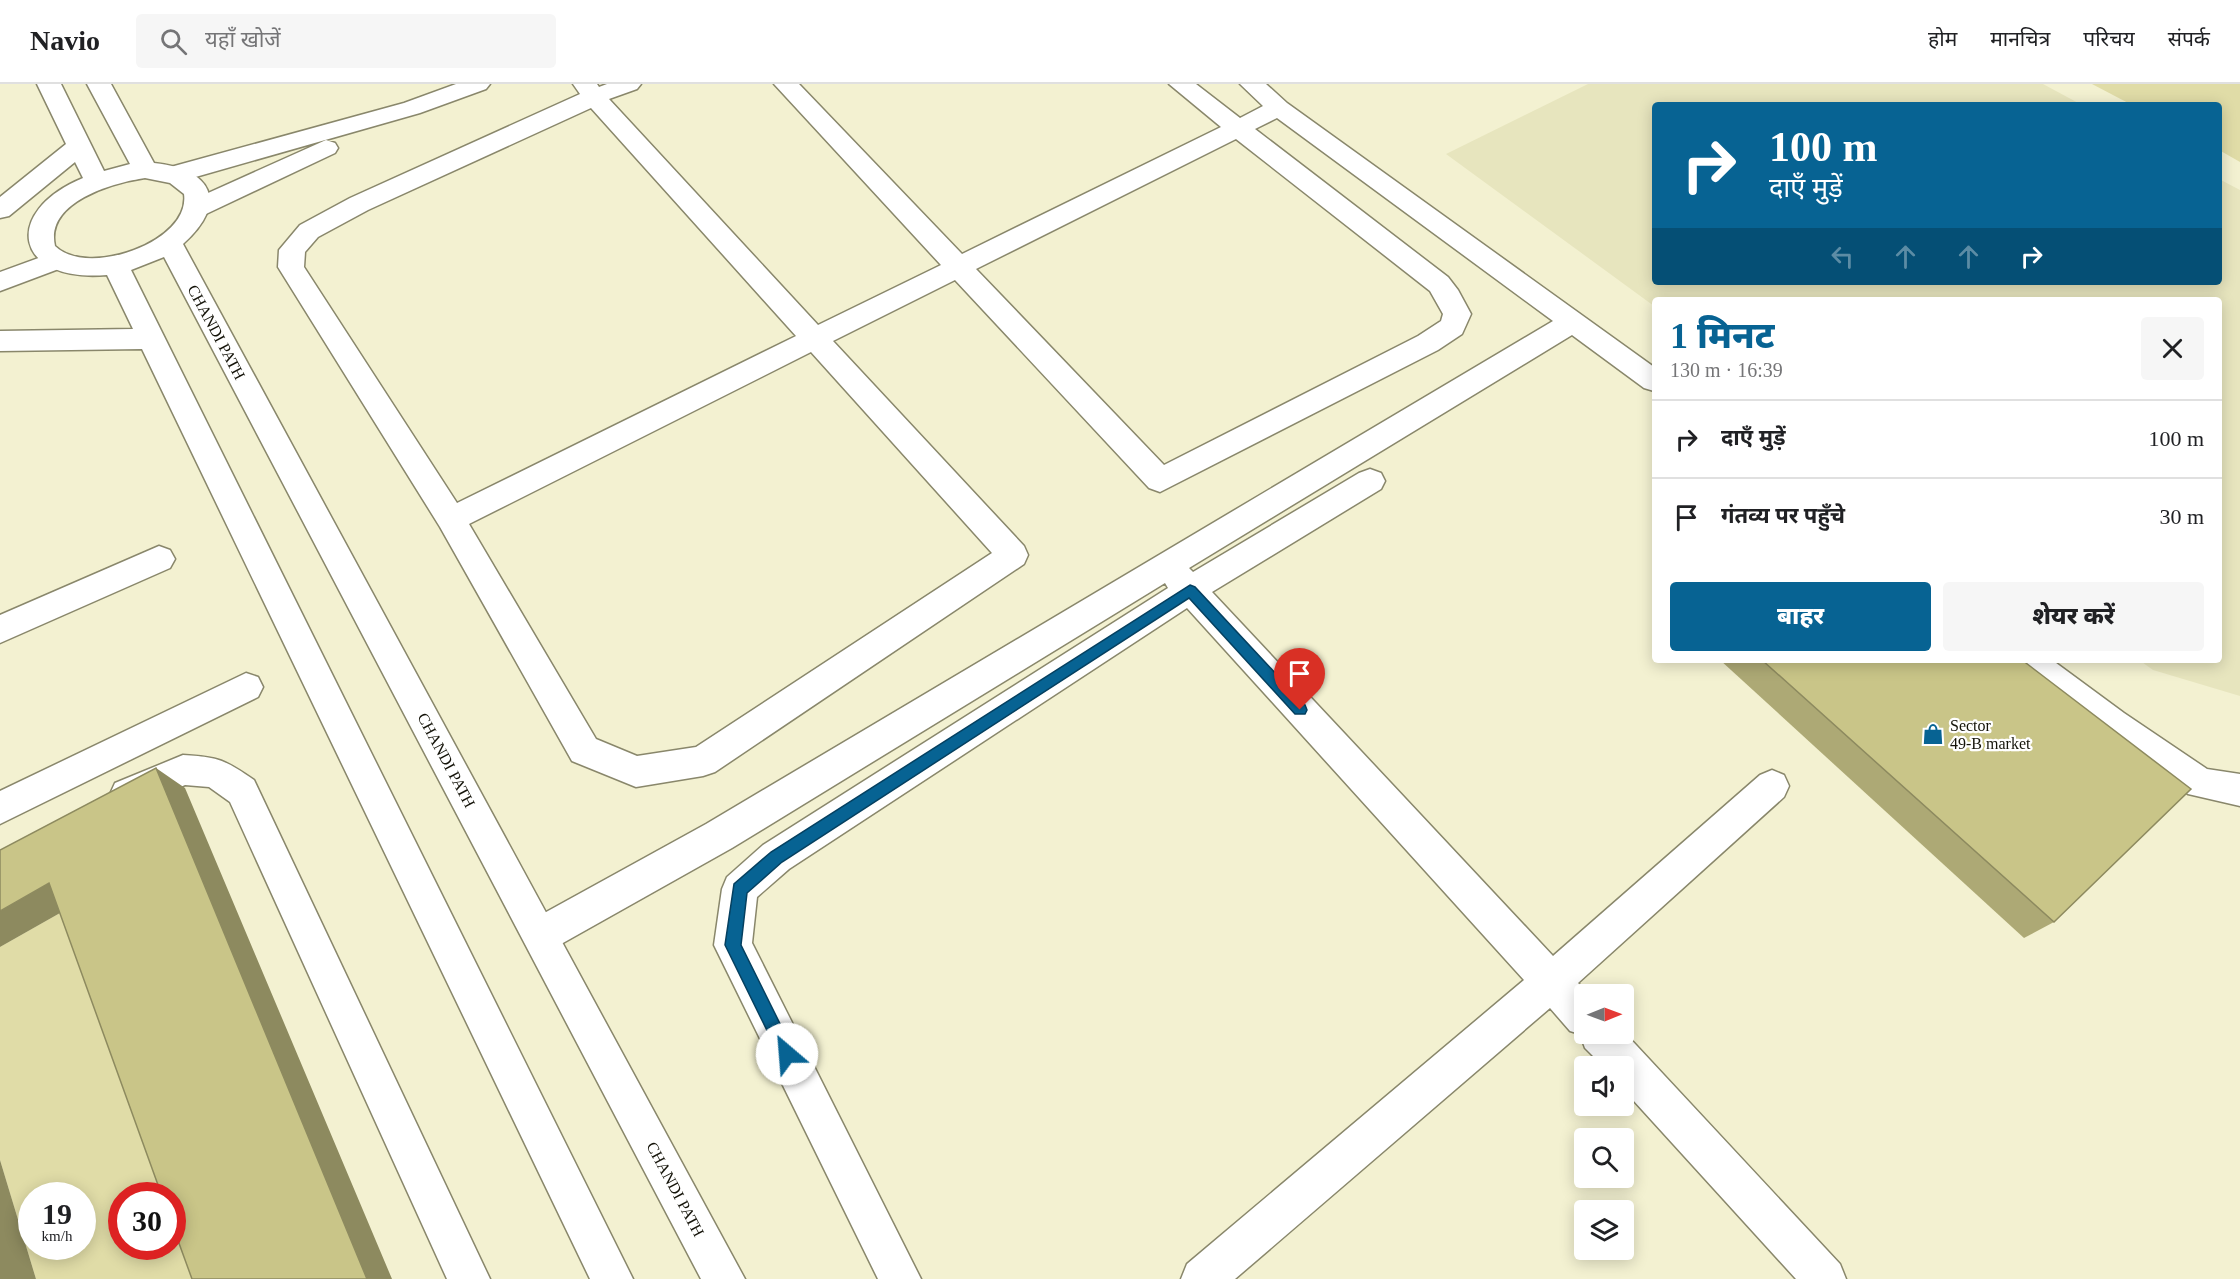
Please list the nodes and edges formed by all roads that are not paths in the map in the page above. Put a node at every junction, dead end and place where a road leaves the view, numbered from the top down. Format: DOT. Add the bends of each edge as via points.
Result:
graph roads {
  1 [pos="49,84"];
  2 [pos="99,84"];
  3 [pos="478,84"];
  4 [pos="629,84"];
  5 [pos="786,84"];
  6 [pos="1181,84"];
  7 [pos="1252,84"];
  8 [pos="590,90"];
  9 [pos="412,108"];
  10 [pos="1279,108"];
  11 [pos="1238,128"];
  12 [pos="80,145"];
  13 [pos="145,170"];
  14 [pos="176,174"];
  15 [pos="97,181"];
  16 [pos="197,208"];
  17 [pos="0,210"];
  18 [pos="169,242"];
  19 [pos="48,252"];
  20 [pos="0,257"];
  21 [pos="115,265"];
  22 [pos="958,267"];
  23 [pos="0,282"];
  24 [pos="1574,321"];
  25 [pos="814,338"];
  26 [pos="150,339"];
  27 [pos="0,341"];
  28 [pos="1652,380"];
  29 [pos="1370,481"];
  30 [pos="451,519"];
  31 [pos="159,559"];
  32 [pos="1179,578"];
  33 [pos="0,630"];
  34 [pos="2031,663"];
  35 [pos="246,687"];
  36 [pos="1772,786"];
  37 [pos="2240,790"];
  38 [pos="103,807"];
  39 [pos="0,808"];
  40 [pos="541,935"];
  41 [pos="1551,982"];
  42 [pos="1574,1006"];
  43 [pos="1608,1044"];
  44 [pos="469,1279"];
  45 [pos="612,1279"];
  46 [pos="724,1279"];
  47 [pos="900,1279"];
  48 [pos="1202,1279"];
  49 [pos="1825,1279"];
  1 -- 12 [label="street"];
  2 -- 13 [label="street"];
  3 -- 9 [label="street"];
  4 -- 8 [label="street"];
  5 -- 22 [label="street"];
  6 -- 11 [label="street"];
  7 -- 10 [label="street"];
  8 -- 25 [label="street"];
  8 -- 30 [label="street" via="359,204 309,231 292,250 291,267"];
  9 -- 14 [label="street"];
  9 -- 16 [label="street"];
  10 -- 11 [label="street"];
  10 -- 24 [label="street"];
  11 -- 22 [label="street"];
  11 -- 22 [label="street" via="1439,284 1457,314 1452,327 1428,343 1160,480"];
  12 -- 15 [label="street"];
  12 -- 17 [label="street"];
  13 -- 14 [label="street"];
  13 -- 15 [label="street"];
  14 -- 16 [label="street" via="195,188"];
  15 -- 19 [label="street" via="72,193 42,226"];
  16 -- 18 [label="street" via="187,225"];
  18 -- 21 [label="street"];
  18 -- 40 [label="street, CHANDI PATH"];
  19 -- 20 [label="street"];
  19 -- 21 [label="street" via="71,266"];
  19 -- 23 [label="street"];
  21 -- 26 [label="street"];
  22 -- 25 [label="street"];
  24 -- 28 [label="street"];
  24 -- 32 [label="street"];
  25 -- 30 [label="street"];
  25 -- 30 [label="street" via="1013,555 703,761 636,772 584,750"];
  26 -- 27 [label="street"];
  26 -- 45 [label="street"];
  29 -- 32 [label="street"];
  31 -- 33 [label="street"];
  32 -- 40 [label="street"];
  32 -- 41 [label="street"];
  32 -- 47 [label="street" via="776,857 740,890 733,945"];
  34 -- 37 [label="street" via="2200,783"];
  35 -- 39 [label="street"];
  36 -- 41 [label="street"];
  38 -- 44 [label="street" via="183,770 215,772 242,791"];
  40 -- 46 [label="street, CHANDI PATH"];
  41 -- 42 [label="street"];
  41 -- 48 [label="street"];
  43 -- 49 [label="street"];
}
